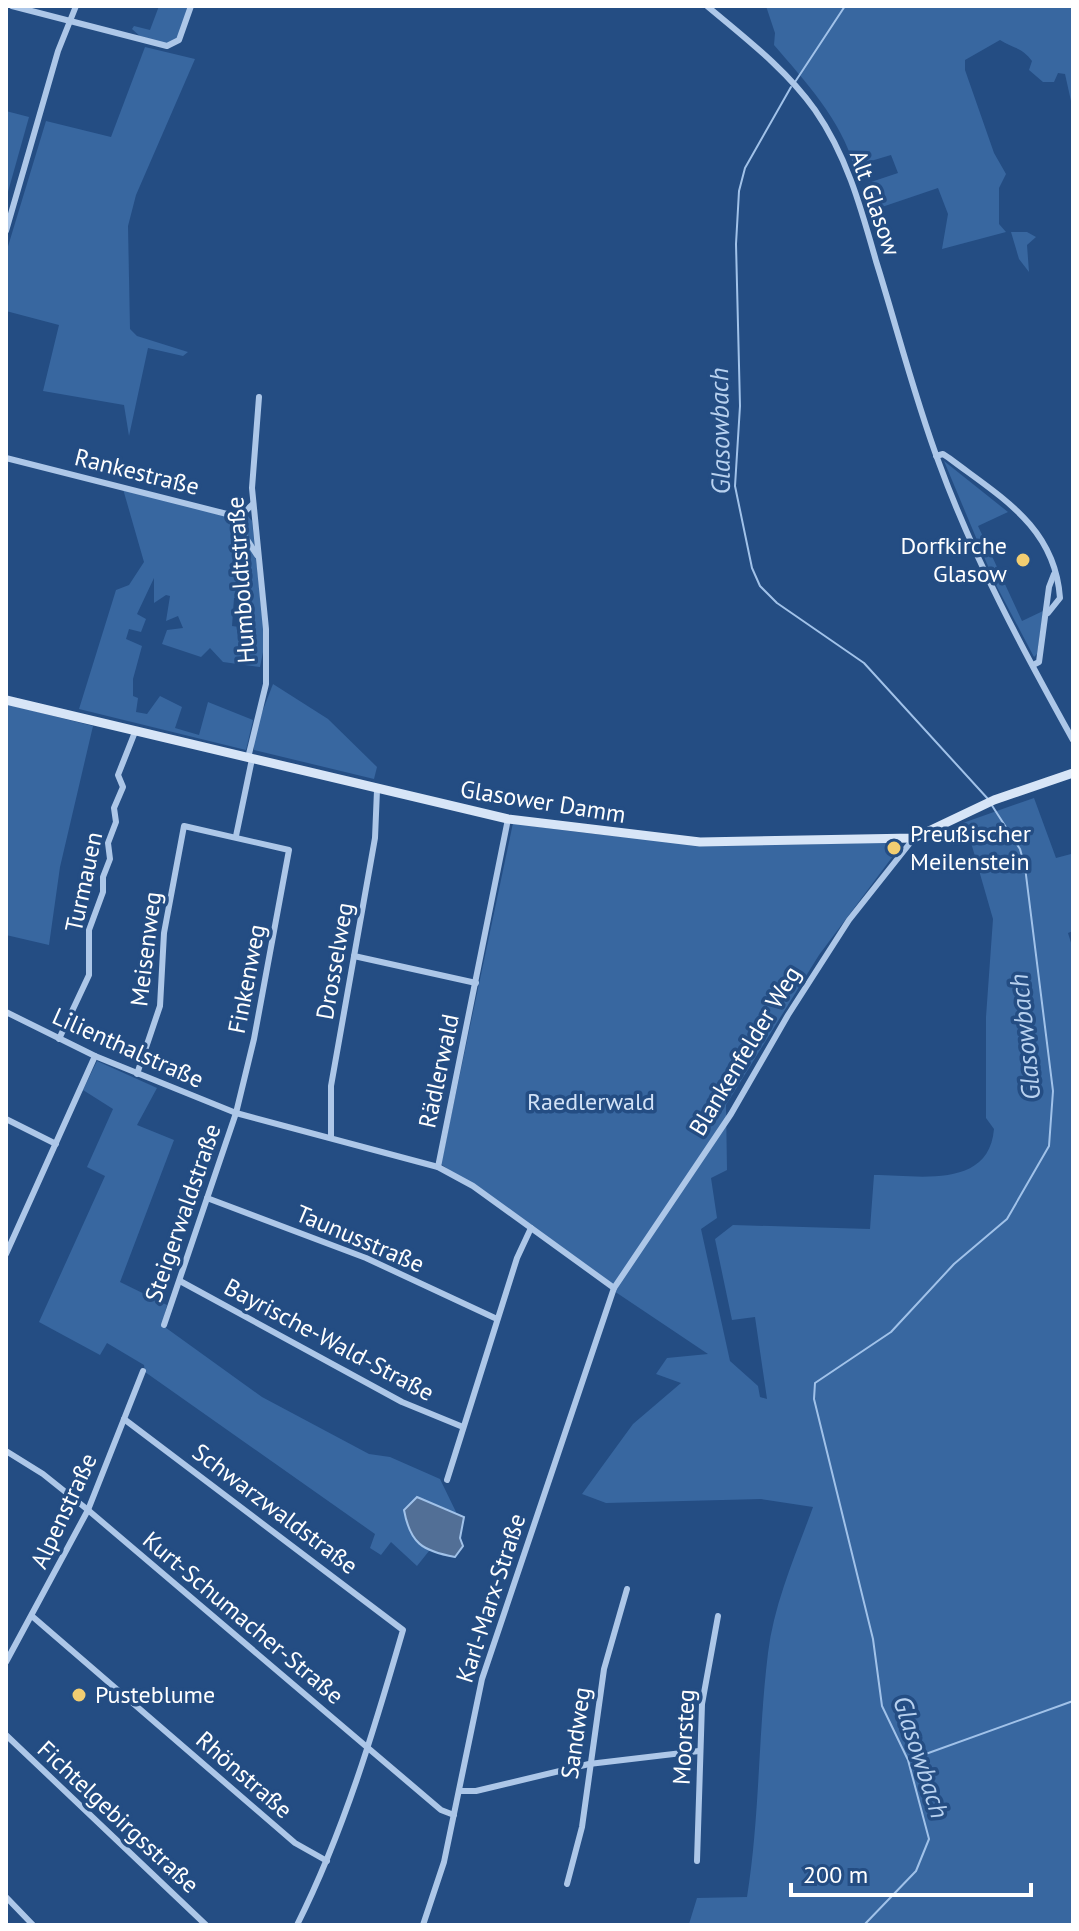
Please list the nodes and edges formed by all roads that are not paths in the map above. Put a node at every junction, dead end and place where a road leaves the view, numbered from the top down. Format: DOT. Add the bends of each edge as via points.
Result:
graph roads {
  1 [pos="12,6"];
  2 [pos="76,6"];
  3 [pos="191,6"];
  4 [pos="707,6"];
  5 [pos="68,21"];
  6 [pos="6,231"];
  7 [pos="259,397"];
  8 [pos="936,456"];
  9 [pos="6,458"];
  10 [pos="253,504"];
  11 [pos="231,515"];
  12 [pos="260,561"];
  13 [pos="1054,574"];
  14 [pos="1048,613"];
  15 [pos="1033,665"];
  16 [pos="6,700"];
  17 [pos="135,732"];
  18 [pos="1073,740"];
  19 [pos="250,759"];
  20 [pos="1073,773"];
  21 [pos="377,790"];
  22 [pos="508,819"];
  23 [pos="236,836"];
  24 [pos="914,838"];
  25 [pos="354,956"];
  26 [pos="476,983"];
  27 [pos="6,1012"];
  28 [pos="59,1039"];
  29 [pos="95,1056"];
  30 [pos="137,1074"];
  31 [pos="236,1113"];
  32 [pos="6,1119"];
  33 [pos="331,1138"];
  34 [pos="56,1144"];
  35 [pos="438,1167"];
  36 [pos="207,1198"];
  37 [pos="531,1228"];
  38 [pos="6,1254"];
  39 [pos="180,1281"];
  40 [pos="614,1288"];
  41 [pos="497,1319"];
  42 [pos="164,1325"];
  43 [pos="143,1371"];
  44 [pos="124,1419"];
  45 [pos="463,1427"];
  46 [pos="6,1451"];
  47 [pos="447,1480"];
  48 [pos="88,1510"];
  49 [pos="627,1589"];
  50 [pos="718,1616"];
  51 [pos="33,1617"];
  52 [pos="6,1662"];
  53 [pos="6,1735"];
  54 [pos="368,1748"];
  55 [pos="699,1751"];
  56 [pos="589,1764"];
  57 [pos="459,1791"];
  58 [pos="454,1815"];
  59 [pos="327,1861"];
  60 [pos="697,1861"];
  61 [pos="567,1884"];
  62 [pos="6,1897"];
  63 [pos="33,1925"];
  64 [pos="206,1925"];
  65 [pos="297,1925"];
  66 [pos="423,1925"];
  1 -- 5 [label="street"];
  2 -- 5 [label="street"];
  3 -- 5 [label="street" via="179,40 167,46"];
  4 -- 8 [label="street, Alt Glasow" via="787,76 833,139 855,188"];
  5 -- 6 [label="street"];
  7 -- 10 [label="street, Humboldtstraße"];
  8 -- 13 [label="street" via="949,458 1020,513 1045,541"];
  8 -- 15 [label="street, Alt Glasow" via="991,587"];
  9 -- 11 [label="street, Rankestraße"];
  10 -- 11 [label="street" via="240,516"];
  10 -- 12 [label="street, Humboldtstraße"];
  11 -- 12 [label="street"];
  12 -- 19 [label="street, Humboldtstraße" via="266,684 251,732"];
  13 -- 14 [label="street"];
  13 -- 14 [label="street" via="1060,598"];
  14 -- 15 [label="street" via="1039,662"];
  15 -- 18 [label="street, Alt Glasow"];
  16 -- 17 [label="street, Glasower Damm"];
  17 -- 19 [label="street, Glasower Damm"];
  17 -- 28 [label="street, Turmauen" via="118,775 123,787 108,843 110,859 89,930 89,975"];
  19 -- 21 [label="street, Glasower Damm"];
  19 -- 23 [label="street, Humboldtstraße"];
  20 -- 24 [label="street, Glasower Damm" via="994,800"];
  21 -- 22 [label="street, Glasower Damm"];
  21 -- 25 [label="street, Drosselweg" via="375,838"];
  22 -- 24 [label="street, Glasower Damm" via="700,842"];
  22 -- 26 [label="street, Rädlerwald"];
  23 -- 30 [label="street, Meisenweg" via="184,826 164,933 160,1006"];
  23 -- 31 [label="street, Finkenweg" via="289,850"];
  24 -- 40 [label="street, Blankenfelder Weg" via="840,932 731,1114"];
  25 -- 26 [label="street"];
  25 -- 33 [label="street, Drosselweg" via="331,1086"];
  26 -- 35 [label="street, Rädlerwald"];
  27 -- 28 [label="street, Lilienthalstraße"];
  28 -- 29 [label="street, Lilienthalstraße"];
  29 -- 30 [label="street, Lilienthalstraße"];
  29 -- 34 [label="street"];
  30 -- 31 [label="street, Lilienthalstraße"];
  31 -- 33 [label="street, Lilienthalstraße"];
  31 -- 36 [label="street, Steigerwaldstraße"];
  32 -- 34 [label="street"];
  33 -- 35 [label="street, Lilienthalstraße"];
  34 -- 38 [label="street"];
  35 -- 37 [label="street, Lilienthalstraße"];
  36 -- 39 [label="street, Steigerwaldstraße"];
  36 -- 41 [label="street, Taunusstraße" via="366,1258"];
  37 -- 40 [label="street, Lilienthalstraße"];
  37 -- 41 [label="street"];
  39 -- 42 [label="street, Steigerwaldstraße"];
  39 -- 45 [label="street, Bayrische-Wald-Straße" via="402,1402"];
  40 -- 57 [label="street, Karl-Marx-Straße" via="482,1679"];
  41 -- 45 [label="street"];
  43 -- 44 [label="street, Alpenstraße"];
  44 -- 48 [label="street, Alpenstraße"];
  44 -- 54 [label="street, Schwarzwaldstraße" via="403,1630"];
  45 -- 47 [label="street"];
  46 -- 48 [label="street, Kurt-Schumacher-Straße"];
  48 -- 51 [label="street, Alpenstraße"];
  48 -- 54 [label="street, Kurt-Schumacher-Straße"];
  49 -- 56 [label="street, Sandweg" via="604,1669"];
  50 -- 55 [label="street, Moorsteg"];
  51 -- 52 [label="street, Alpenstraße"];
  51 -- 59 [label="street, Rhönstraße" via="295,1843"];
  53 -- 64 [label="street, Fichtelgebirgsstraße"];
  54 -- 58 [label="street, Kurt-Schumacher-Straße" via="441,1810"];
  54 -- 59 [label="street"];
  55 -- 56 [label="street"];
  55 -- 60 [label="street, Moorsteg"];
  56 -- 57 [label="street"];
  56 -- 61 [label="street, Sandweg" via="582,1827"];
  57 -- 58 [label="street, Karl-Marx-Straße"];
  58 -- 66 [label="street, Karl-Marx-Straße" via="441,1876"];
  59 -- 65 [label="street"];
  62 -- 63 [label="street"];
}
